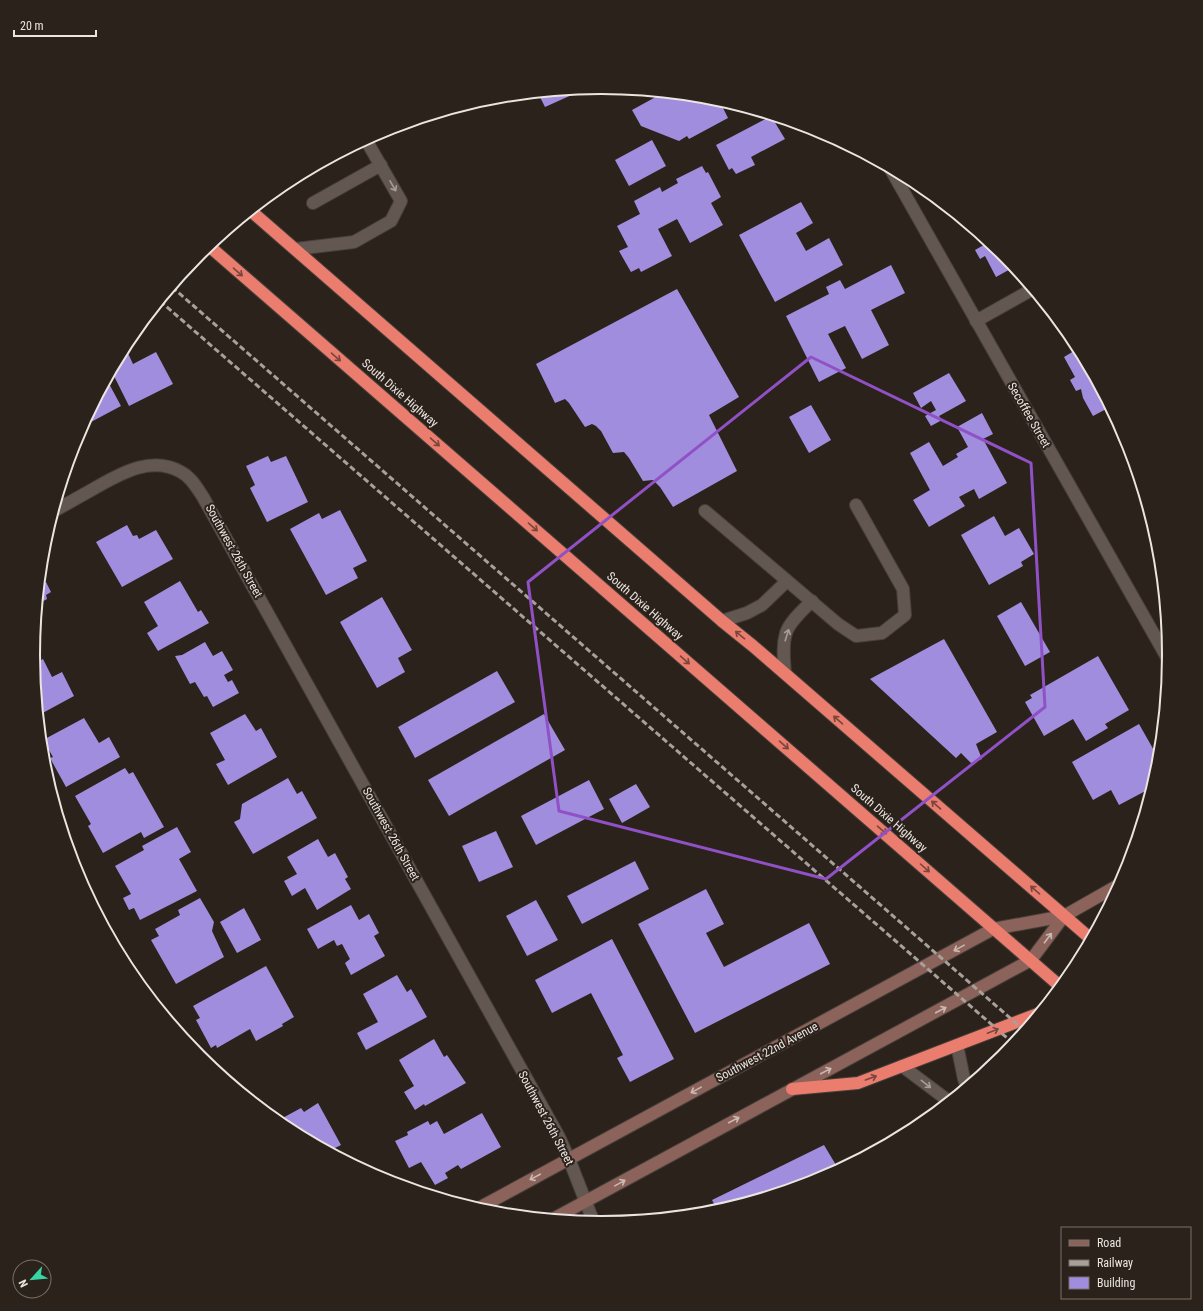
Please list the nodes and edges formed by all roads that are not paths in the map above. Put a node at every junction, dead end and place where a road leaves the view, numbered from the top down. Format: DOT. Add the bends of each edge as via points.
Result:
graph roads {
  1 [pos="369,145"];
  2 [pos="381,166"];
  3 [pos="895,178"];
  4 [pos="313,203"];
  5 [pos="255,214"];
  6 [pos="213,250"];
  7 [pos="296,250"];
  8 [pos="1029,292"];
  9 [pos="976,321"];
  10 [pos="856,505"];
  11 [pos="60,508"];
  12 [pos="705,511"];
  13 [pos="787,581"];
  14 [pos="812,601"];
  15 [pos="722,621"];
  16 [pos="1163,648"];
  17 [pos="785,673"];
  18 [pos="1112,888"];
  19 [pos="1064,916"];
  20 [pos="993,929"];
  21 [pos="1088,936"];
  22 [pos="1031,960"];
  23 [pos="1057,983"];
  24 [pos="1032,1016"];
  25 [pos="957,1045"];
  26 [pos="902,1066"];
  27 [pos="966,1083"];
  28 [pos="792,1089"];
  29 [pos="946,1099"];
  30 [pos="569,1159"];
  31 [pos="586,1202"];
  32 [pos="485,1205"];
  33 [pos="560,1215"];
  34 [pos="591,1217"];
  1 -- 2 [label="street"];
  2 -- 4 [label="street"];
  2 -- 7 [label="street, one-way" via="401,201 391,221 354,242"];
  3 -- 9 [label="street, Secoffee Street"];
  5 -- 7 [label="highway"];
  6 -- 20 [label="highway, South Dixie Highway, one-way" via="916,859"];
  7 -- 15 [label="highway"];
  8 -- 9 [label="street"];
  9 -- 16 [label="street, Secoffee Street"];
  10 -- 14 [label="street" via="903,589 905,615 882,633 856,636"];
  11 -- 30 [label="street, Southwest 26th Street" via="123,472 151,465 165,466 181,472 194,483"];
  12 -- 13 [label="street"];
  13 -- 14 [label="street"];
  13 -- 15 [label="street" via="762,605"];
  17 -- 14 [label="street, one-way" via="786,632"];
  17 -- 15 [label="highway, one-way"];
  19 -- 17 [label="highway, one-way"];
  18 -- 19 [label="main road, Southwest 22nd Avenue"];
  19 -- 20 [label="main road, Southwest 22nd Avenue"];
  19 -- 21 [label="highway"];
  22 -- 19 [label="main road, Southwest 22nd Avenue, one-way"];
  20 -- 22 [label="highway, South Dixie Highway"];
  20 -- 30 [label="main road, Southwest 22nd Avenue, one-way"];
  22 -- 23 [label="highway, South Dixie Highway"];
  28 -- 22 [label="main road, Southwest 22nd Avenue, one-way"];
  25 -- 24 [label="highway, one-way"];
  25 -- 26 [label="highway"];
  25 -- 27 [label="street"];
  28 -- 26 [label="highway, one-way" via="858,1083"];
  26 -- 29 [label="street, one-way"];
  31 -- 28 [label="main road, Southwest 22nd Avenue, one-way"];
  30 -- 31 [label="street, Southwest 26th Street"];
  30 -- 32 [label="main road, Southwest 22nd Avenue, one-way"];
  31 -- 33 [label="main road, Southwest 22nd Avenue"];
  31 -- 34 [label="street, Southwest 26th Street"];
}
